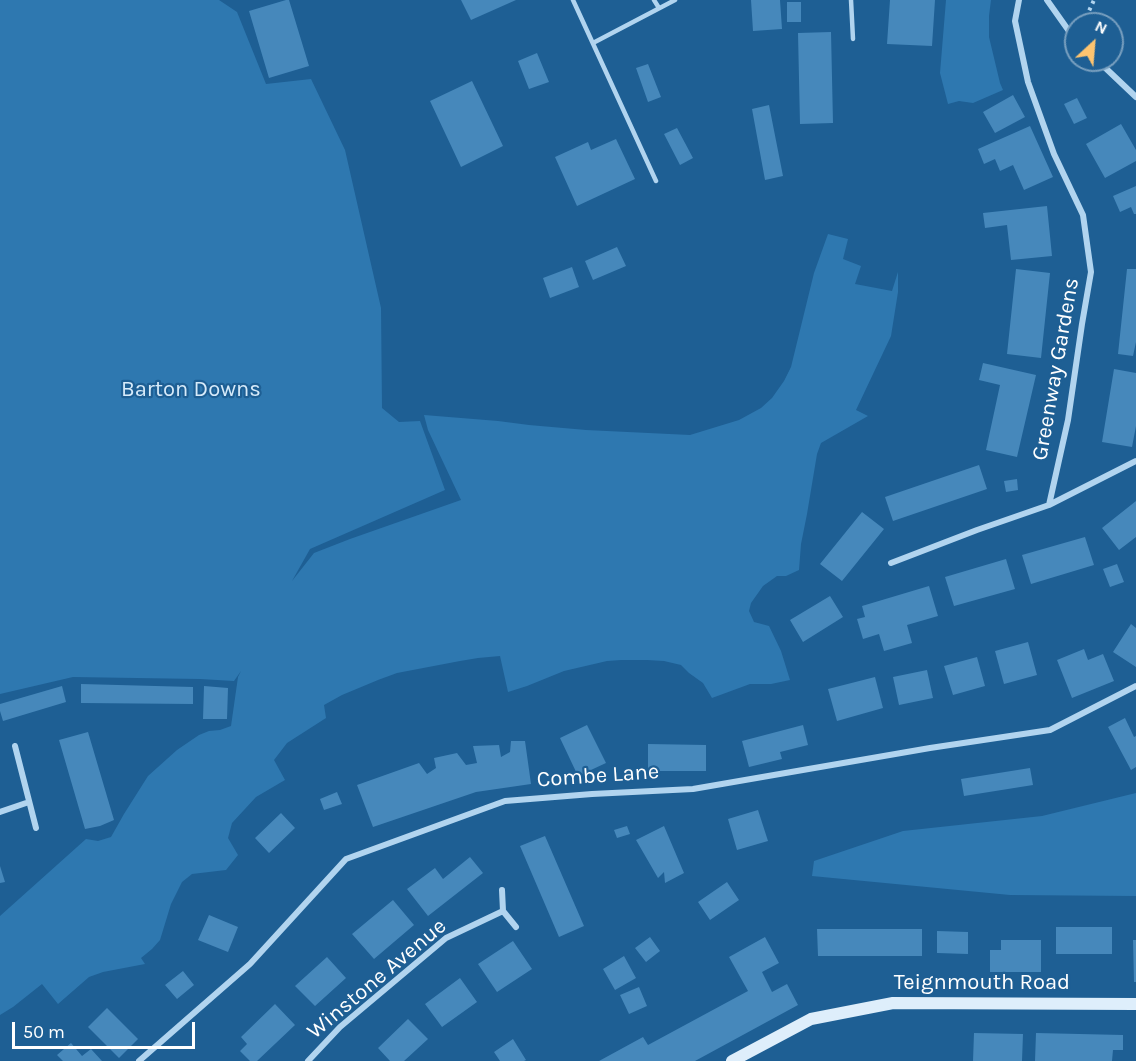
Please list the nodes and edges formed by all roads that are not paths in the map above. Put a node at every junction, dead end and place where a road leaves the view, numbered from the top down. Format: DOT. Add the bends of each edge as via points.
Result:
graph roads {
  1 [pos="573,0"];
  2 [pos="654,0"];
  3 [pos="675,0"];
  4 [pos="851,0"];
  5 [pos="1019,0"];
  6 [pos="1047,0"];
  7 [pos="659,8"];
  8 [pos="1064,23"];
  9 [pos="853,39"];
  10 [pos="593,43"];
  11 [pos="1110,72"];
  12 [pos="1136,97"];
  13 [pos="656,181"];
  14 [pos="1136,461"];
  15 [pos="1049,505"];
  16 [pos="891,562"];
  17 [pos="1136,686"];
  18 [pos="15,746"];
  19 [pos="29,802"];
  20 [pos="0,812"];
  21 [pos="36,828"];
  22 [pos="502,890"];
  23 [pos="503,911"];
  24 [pos="516,927"];
  25 [pos="1136,1004"];
  26 [pos="139,1061"];
  27 [pos="308,1061"];
  28 [pos="732,1061"];
  1 -- 10 [label="lane"];
  2 -- 7 [label="lane"];
  3 -- 7 [label="lane"];
  4 -- 9 [label="lane"];
  5 -- 15 [label="street, Greenway Gardens" via="1015,21 1028,82 1054,154 1083,215 1091,272 1068,420"];
  6 -- 8 [label="street"];
  7 -- 10 [label="lane"];
  10 -- 13 [label="lane"];
  11 -- 12 [label="street"];
  14 -- 15 [label="street"];
  15 -- 16 [label="street"];
  17 -- 26 [label="street, Combe Lane" via="1050,730 693,789 505,801 346,859 250,964"];
  18 -- 19 [label="street"];
  19 -- 20 [label="street"];
  19 -- 21 [label="street"];
  22 -- 23 [label="street"];
  23 -- 24 [label="street"];
  23 -- 27 [label="street, Winstone Avenue" via="446,938 340,1027"];
  25 -- 28 [label="main road, Teignmouth Road" via="893,1003 811,1019"];
}
